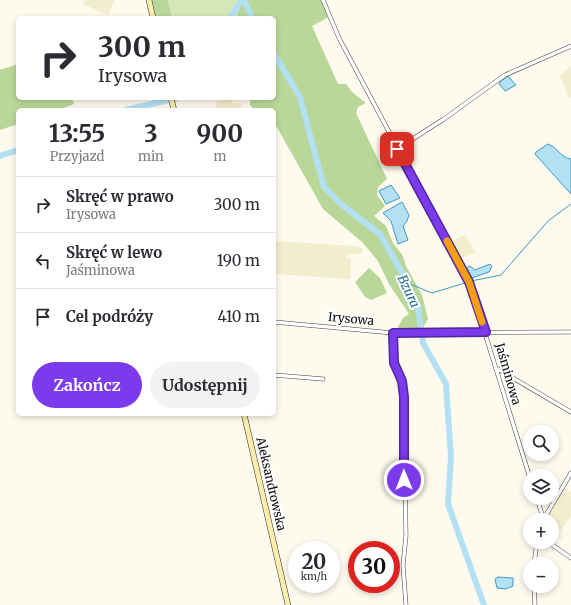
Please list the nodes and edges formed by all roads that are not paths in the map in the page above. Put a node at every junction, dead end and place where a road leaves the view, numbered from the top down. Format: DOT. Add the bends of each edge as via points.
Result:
graph roads {
  1 [pos="149,0"];
  2 [pos="323,0"];
  3 [pos="153,16"];
  4 [pos="571,46"];
  5 [pos="397,149"];
  6 [pos="276,322"];
  7 [pos="486,332"];
  8 [pos="571,332"];
  9 [pos="393,333"];
  10 [pos="496,368"];
  11 [pos="276,375"];
  12 [pos="323,379"];
  13 [pos="571,412"];
  14 [pos="244,416"];
  15 [pos="527,469"];
  16 [pos="571,473"];
  17 [pos="547,513"];
  18 [pos="558,549"];
  19 [pos="571,558"];
  20 [pos="534,593"];
  21 [pos="288,605"];
  22 [pos="406,605"];
  23 [pos="535,605"];
  1 -- 3 [label="main road"];
  2 -- 5 [label="street, Jaśminowa" via="339,38"];
  4 -- 5 [label="street" via="505,75"];
  5 -- 7 [label="street, Jaśminowa" via="469,282"];
  6 -- 9 [label="street, Irysowa"];
  7 -- 8 [label="street, Irysowa"];
  7 -- 9 [label="street, Irysowa"];
  7 -- 10 [label="street, Jaśminowa"];
  9 -- 22 [label="street" via="394,363 402,381 404,397 406,536 403,565"];
  10 -- 13 [label="street"];
  10 -- 15 [label="street, Jaśminowa"];
  11 -- 12 [label="street"];
  14 -- 21 [label="main road, Aleksandrowska"];
  16 -- 17 [label="street"];
  18 -- 19 [label="street"];
  20 -- 23 [label="street"];
}
